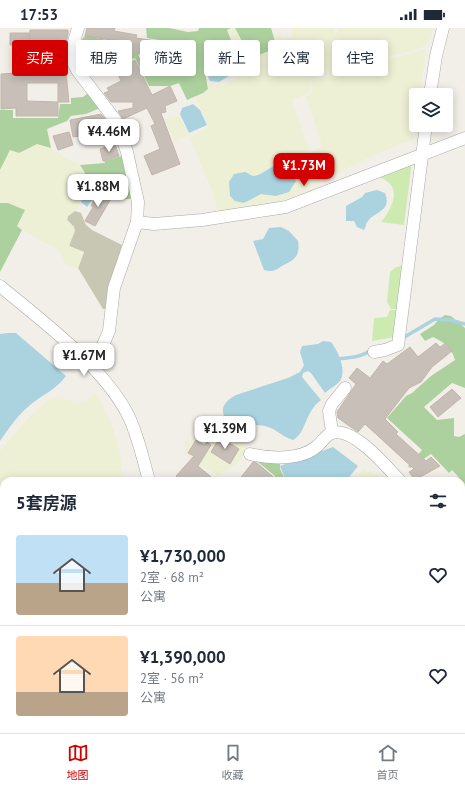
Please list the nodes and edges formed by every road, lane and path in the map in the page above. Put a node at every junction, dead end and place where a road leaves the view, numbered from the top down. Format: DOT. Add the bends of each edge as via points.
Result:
graph roads {
  1 [pos="78,28"];
  2 [pos="443,28"];
  3 [pos="431,88"];
  4 [pos="425,132"];
  5 [pos="465,138"];
  6 [pos="422,154"];
  7 [pos="137,222"];
  8 [pos="0,286"];
  9 [pos="374,352"];
  10 [pos="88,364"];
  11 [pos="345,388"];
  12 [pos="332,432"];
  13 [pos="250,454"];
  14 [pos="148,477"];
  15 [pos="396,477"];
  1 -- 7 [label="street" via="71,52 72,60 116,121 121,132 138,202"];
  2 -- 3 [label="street"];
  4 -- 6 [label="street"];
  5 -- 6 [label="street"];
  6 -- 7 [label="street" via="286,207 202,220 154,224"];
  6 -- 9 [label="street" via="398,345"];
  7 -- 10 [label="street" via="114,288 109,332 103,345"];
  8 -- 10 [label="street"];
  10 -- 14 [label="street" via="118,397 129,416"];
  11 -- 12 [label="street" via="329,411"];
  12 -- 13 [label="street" via="315,448 302,454 280,457"];
  12 -- 15 [label="street" via="356,438"];
}
